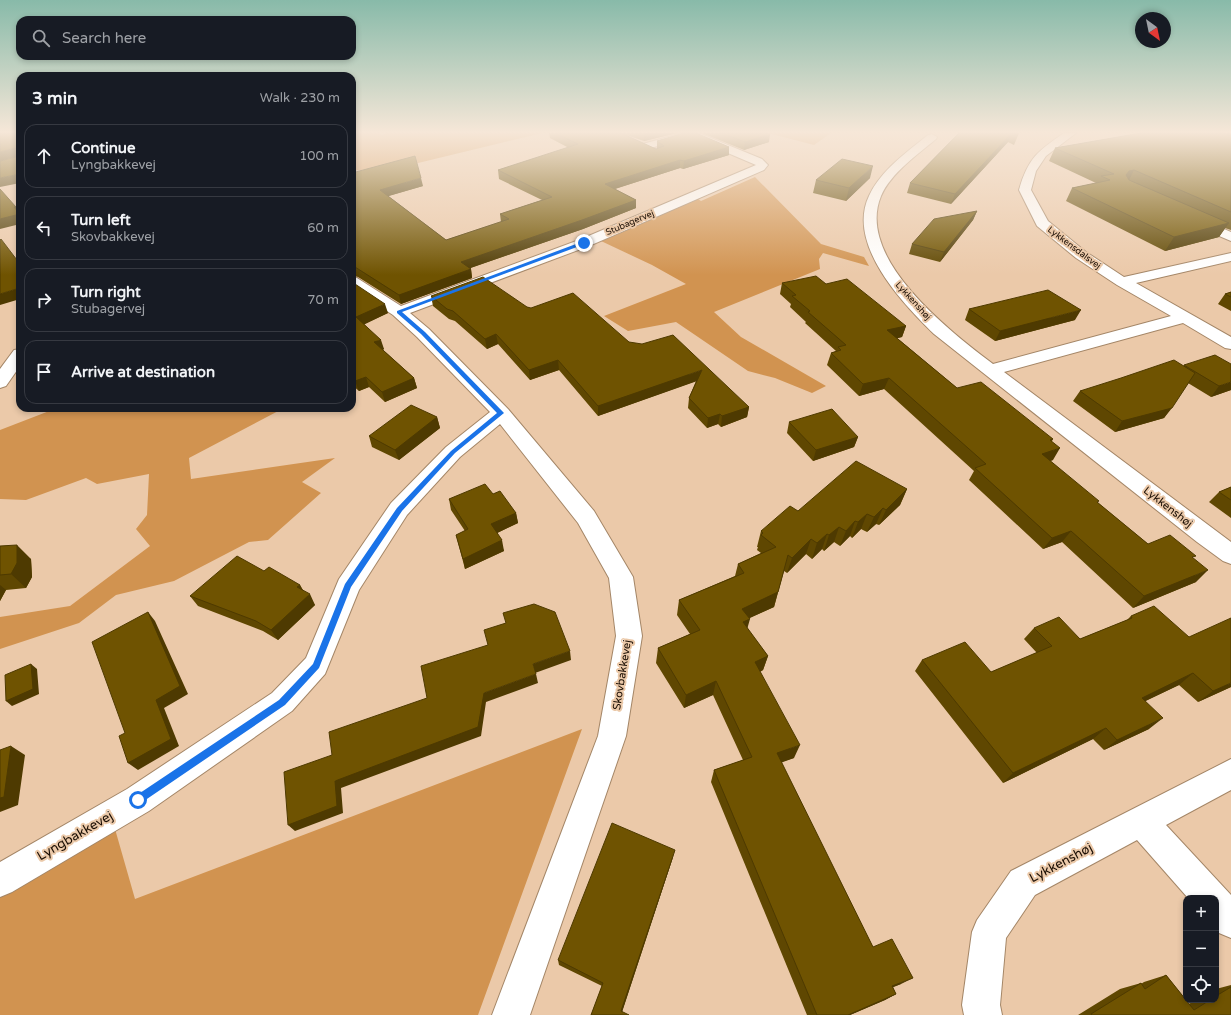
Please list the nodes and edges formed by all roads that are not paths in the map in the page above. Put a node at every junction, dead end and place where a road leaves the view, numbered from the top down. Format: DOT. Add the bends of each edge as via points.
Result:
graph roads {
  1 [pos="731,180"];
  2 [pos="887,180"];
  3 [pos="1028,180"];
  4 [pos="1182,214"];
  5 [pos="1231,237"];
  6 [pos="1231,257"];
  7 [pos="1122,282"];
  8 [pos="356,284"];
  9 [pos="399,312"];
  10 [pos="1183,318"];
  11 [pos="1231,344"];
  12 [pos="16,360"];
  13 [pos="991,370"];
  14 [pos="0,382"];
  15 [pos="501,413"];
  16 [pos="1231,556"];
  17 [pos="1231,774"];
  18 [pos="1141,821"];
  19 [pos="0,880"];
  20 [pos="1208,895"];
  21 [pos="1219,907"];
  22 [pos="1231,921"];
  23 [pos="511,1015"];
  24 [pos="984,1015"];
  1 -- 9 [label="street, Stubagervej" via="584,243"];
  2 -- 13 [label="street, Lykkenshøj" via="872,203 871,221 874,244 884,264 898,286 947,337"];
  3 -- 7 [label="street, Lykkensdalsvej" via="1025,190 1042,223 1081,255"];
  4 -- 5 [label="street"];
  6 -- 7 [label="street"];
  7 -- 10 [label="street, Lykkensdalsvej"];
  8 -- 9 [label="street, Skovbakkevej"];
  9 -- 15 [label="street, Skovbakkevej"];
  10 -- 11 [label="street, Lykkensdalsvej"];
  10 -- 13 [label="street"];
  12 -- 14 [label="street"];
  13 -- 16 [label="street, Lykkenshøj"];
  15 -- 19 [label="street, Lyngbakkevej" via="453,452 399,510 348,586 316,666 282,702 138,800"];
  15 -- 23 [label="street, Skovbakkevej" via="586,517 621,577 628,636 612,736"];
  17 -- 18 [label="street, Lykkenshøj"];
  18 -- 20 [label="street"];
  18 -- 24 [label="street, Lykkenshøj" via="1023,883 988,932 981,1005"];
  21 -- 22 [label="street"];
}
